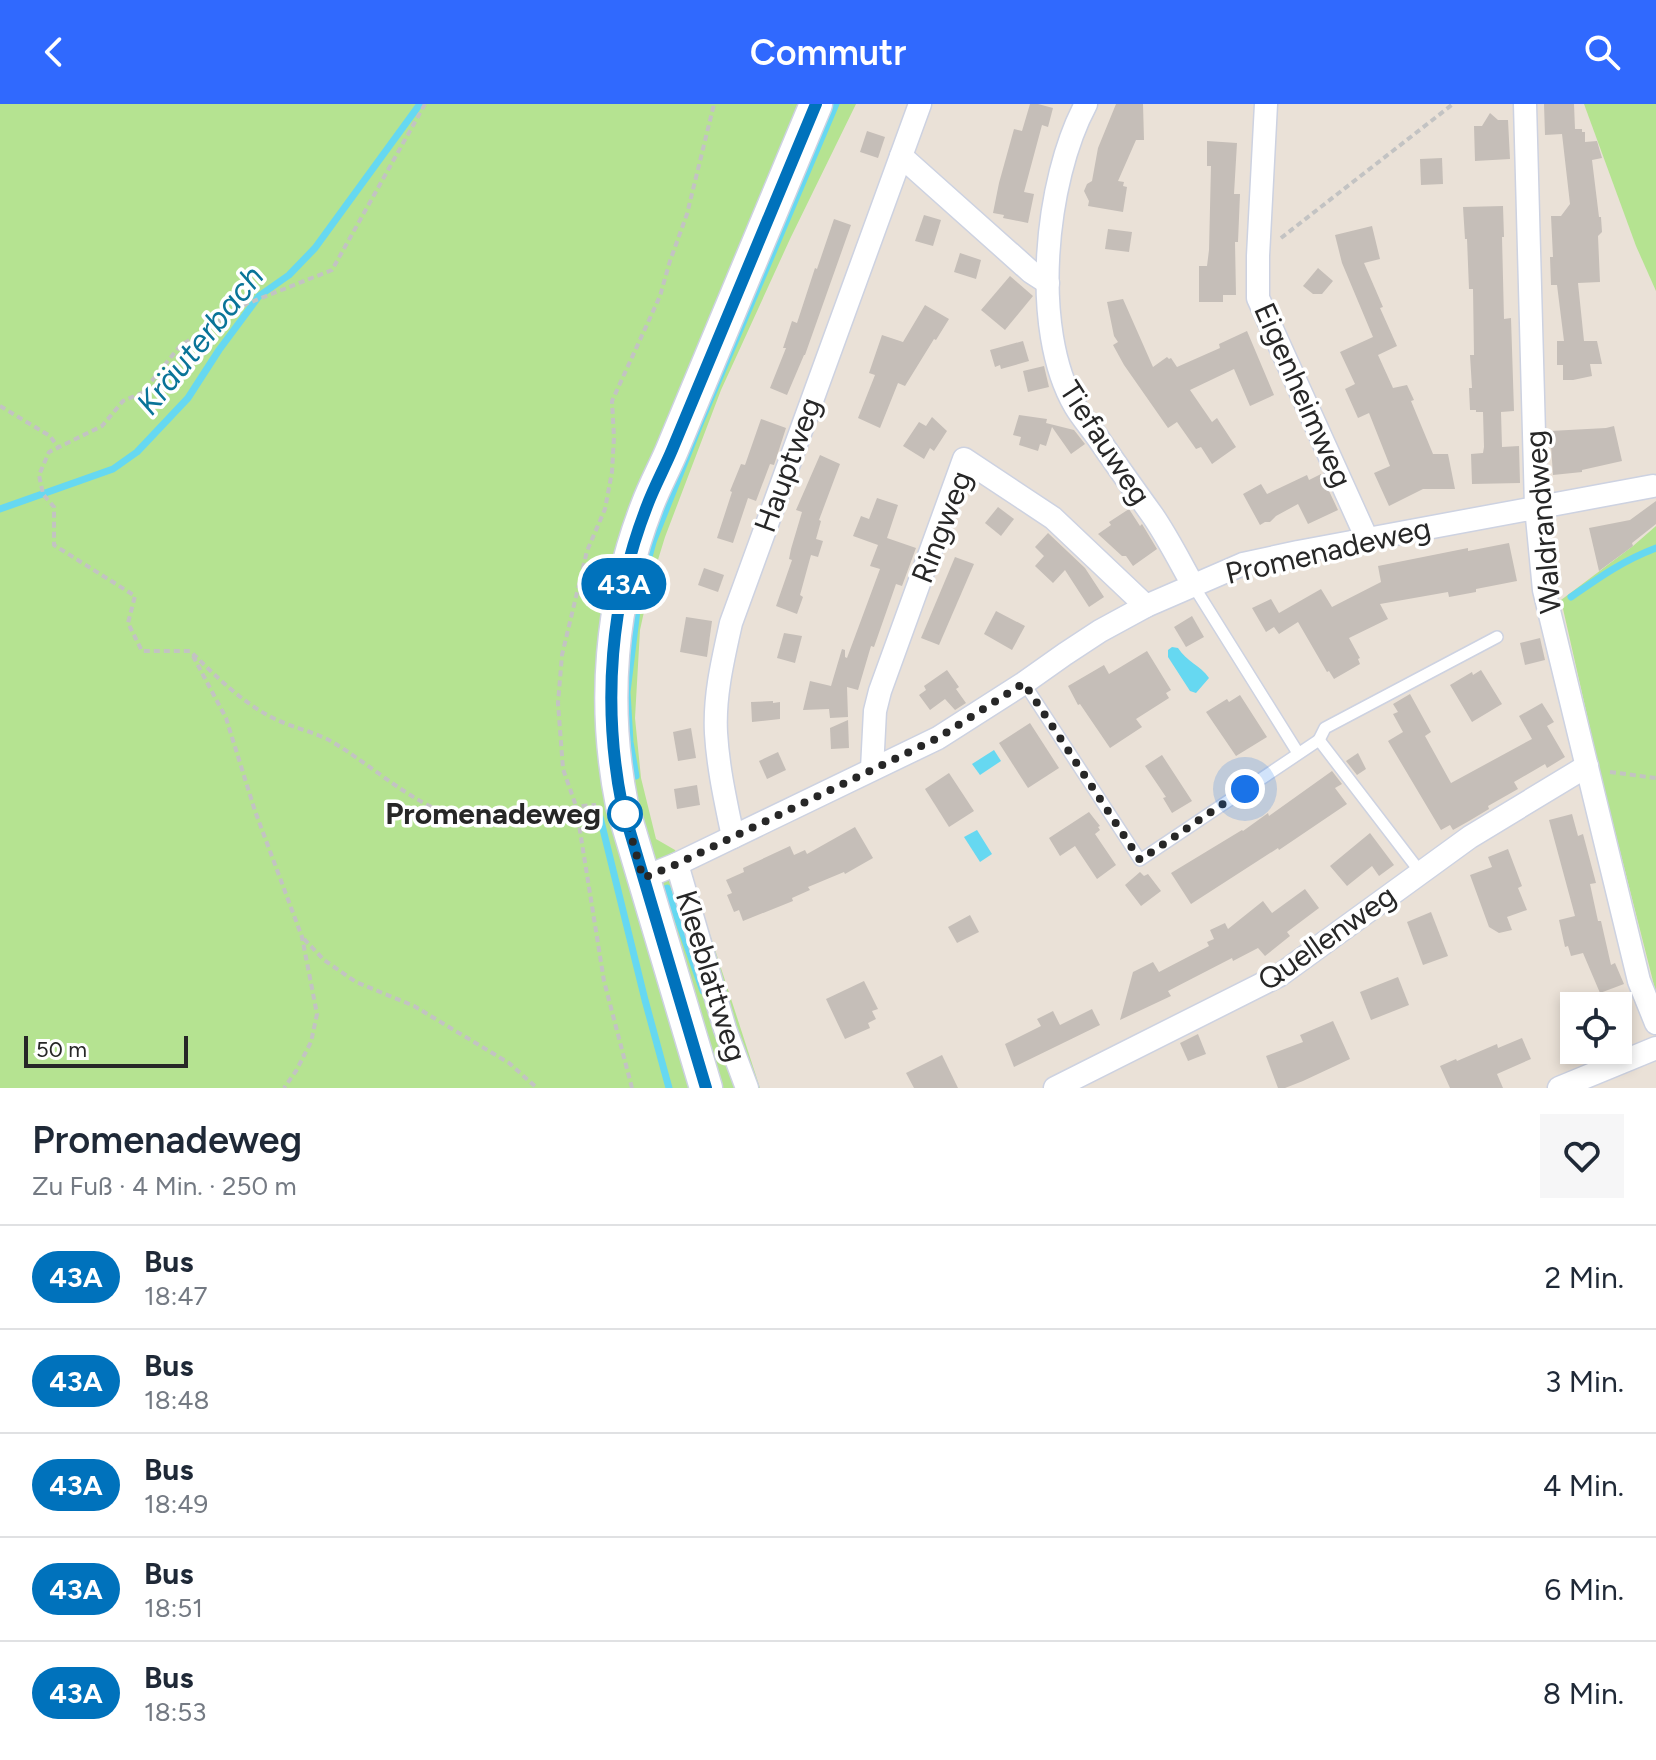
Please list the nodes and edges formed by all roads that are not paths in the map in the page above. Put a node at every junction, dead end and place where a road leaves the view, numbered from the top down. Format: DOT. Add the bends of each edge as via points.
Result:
graph roads {
  1 [pos="816,104"];
  2 [pos="920,104"];
  3 [pos="1086,104"];
  4 [pos="1266,104"];
  5 [pos="1525,104"];
  6 [pos="901,156"];
  7 [pos="1048,283"];
  8 [pos="1653,486"];
  9 [pos="1536,507"];
  10 [pos="1367,539"];
  11 [pos="1193,585"];
  12 [pos="1146,606"];
  13 [pos="1497,637"];
  14 [pos="1024,683"];
  15 [pos="1319,740"];
  16 [pos="1298,753"];
  17 [pos="1587,768"];
  18 [pos="872,769"];
  19 [pos="733,837"];
  20 [pos="677,864"];
  21 [pos="1421,873"];
  22 [pos="643,878"];
  23 [pos="1656,1023"];
  24 [pos="1656,1048"];
  25 [pos="706,1088"];
  26 [pos="747,1088"];
  27 [pos="1055,1088"];
  28 [pos="1559,1088"];
  1 -- 22 [label="street" via="647,505 619,607 611,686 614,759"];
  2 -- 6 [label="street, Hauptweg"];
  3 -- 7 [label="street, Tiefauweg" via="1052,212"];
  4 -- 10 [label="street, Eigenheimweg" via="1258,298"];
  5 -- 9 [label="street, Waldrandweg"];
  6 -- 7 [label="street"];
  6 -- 19 [label="street, Hauptweg" via="731,623 716,731"];
  7 -- 11 [label="street, Tiefauweg" via="1051,334 1075,405 1156,520"];
  8 -- 9 [label="street, Promenadeweg"];
  9 -- 10 [label="street, Promenadeweg"];
  9 -- 17 [label="street, Waldrandweg" via="1544,590"];
  10 -- 11 [label="street, Promenadeweg" via="1243,564"];
  11 -- 12 [label="street, Promenadeweg"];
  11 -- 16 [label="lane"];
  12 -- 14 [label="street, Promenadeweg"];
  12 -- 18 [label="street, Ringweg" via="1053,518 964,459 880,691"];
  13 -- 15 [label="lane" via="1325,728"];
  14 -- 16 [label="lane" via="1140,860"];
  14 -- 18 [label="street, Promenadeweg" via="938,738"];
  15 -- 16 [label="lane"];
  15 -- 21 [label="lane"];
  17 -- 21 [label="street, Quellenweg" via="1470,837"];
  17 -- 23 [label="street, Waldrandweg" via="1639,981"];
  18 -- 19 [label="street, Promenadeweg"];
  19 -- 20 [label="street, Promenadeweg"];
  20 -- 22 [label="street, Promenadeweg"];
  20 -- 26 [label="street, Kleeblattweg"];
  21 -- 27 [label="street, Quellenweg" via="1280,975"];
  22 -- 25 [label="street"];
  24 -- 28 [label="street"];
}
